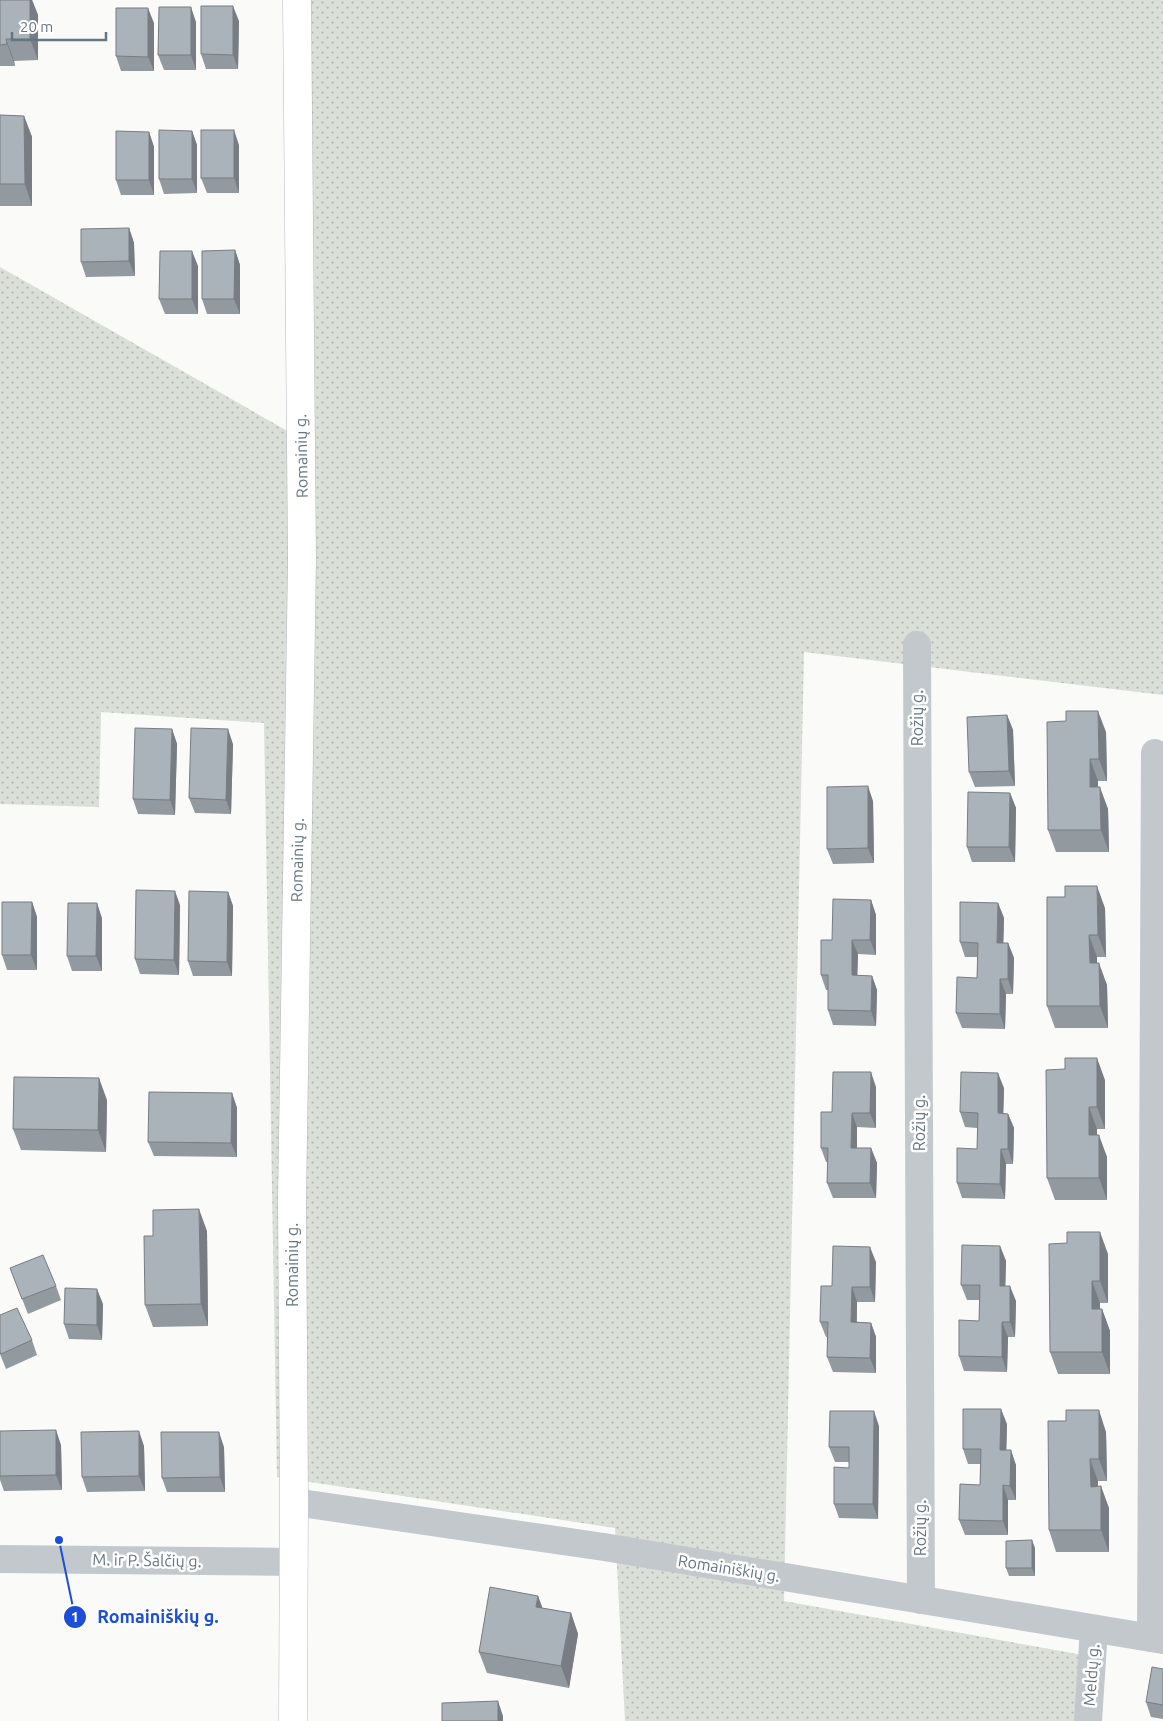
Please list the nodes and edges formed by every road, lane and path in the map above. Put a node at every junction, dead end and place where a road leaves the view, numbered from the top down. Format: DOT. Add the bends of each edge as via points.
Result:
graph roads {
  1 [pos="296,0"];
  2 [pos="917,645"];
  3 [pos="1155,753"];
  4 [pos="294,1502"];
  5 [pos="0,1559"];
  6 [pos="294,1562"];
  7 [pos="921,1600"];
  8 [pos="1094,1629"];
  9 [pos="1157,1639"];
  10 [pos="294,1721"];
  11 [pos="1088,1721"];
  1 -- 4 [label="main road, Romainių g." via="302,560 292,1201"];
  2 -- 7 [label="street, Rožių g."];
  3 -- 9 [label="street"];
  4 -- 6 [label="main road, Romainių g."];
  4 -- 7 [label="street, Romainiškių g." via="604,1547"];
  5 -- 6 [label="street, M. ir P. Šalčių g."];
  6 -- 10 [label="main road, Romainių g."];
  7 -- 8 [label="street, Romainiškių g."];
  8 -- 9 [label="street, Romainiškių g."];
  8 -- 11 [label="street, Meldų g."];
}
